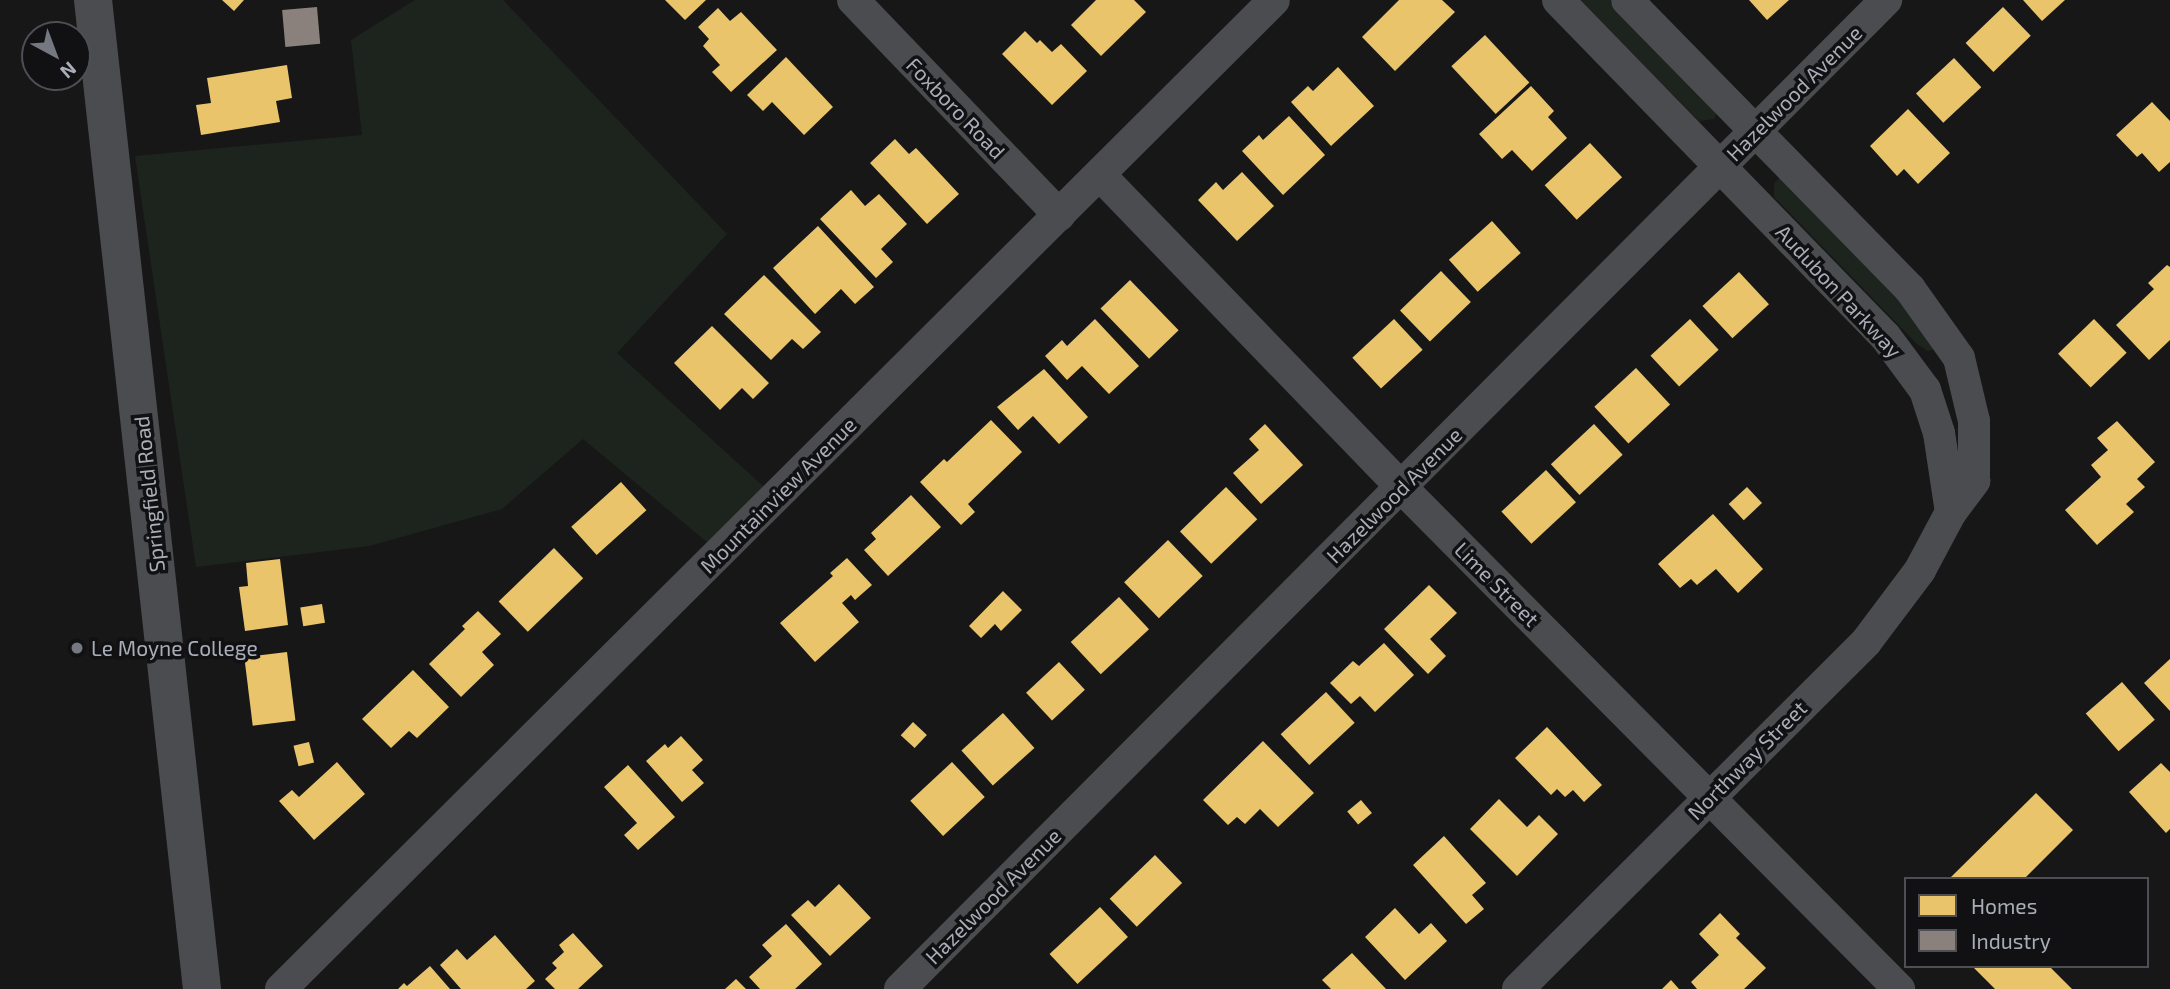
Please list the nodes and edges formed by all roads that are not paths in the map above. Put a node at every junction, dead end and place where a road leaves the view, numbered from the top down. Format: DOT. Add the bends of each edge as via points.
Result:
graph roads {
  1 [pos="93,0"];
  2 [pos="853,0"];
  3 [pos="1274,0"];
  4 [pos="1558,0"];
  5 [pos="1627,0"];
  6 [pos="1886,0"];
  7 [pos="1755,132"];
  8 [pos="1721,166"];
  9 [pos="1100,175"];
  10 [pos="1059,215"];
  11 [pos="1968,386"];
  12 [pos="1925,390"];
  13 [pos="1402,488"];
  14 [pos="1951,512"];
  15 [pos="1708,798"];
  16 [pos="202,989"];
  17 [pos="281,989"];
  18 [pos="900,989"];
  19 [pos="1518,989"];
  20 [pos="1899,989"];
  1 -- 16 [label="street, Springfield Road"];
  2 -- 10 [label="street, Foxboro Road"];
  3 -- 9 [label="street, Mountainview Avenue"];
  4 -- 8 [label="street, Audubon Parkway"];
  5 -- 7 [label="street"];
  6 -- 7 [label="street, Hazelwood Avenue"];
  7 -- 8 [label="street, Hazelwood Avenue"];
  7 -- 11 [label="street" via="1910,289 1959,358"];
  8 -- 12 [label="street, Audubon Parkway" via="1885,336"];
  8 -- 13 [label="street, Hazelwood Avenue"];
  9 -- 10 [label="street, Mountainview Avenue"];
  9 -- 13 [label="street, Lime Street"];
  10 -- 17 [label="street, Mountainview Avenue"];
  11 -- 12 [label="street"];
  11 -- 14 [label="street" via="1974,421 1974,481"];
  12 -- 14 [label="street, Audubon Parkway" via="1939,433"];
  13 -- 15 [label="street, Lime Street"];
  13 -- 18 [label="street, Hazelwood Avenue"];
  14 -- 15 [label="street, Northway Street" via="1920,570 1866,642"];
  15 -- 19 [label="street, Northway Street"];
  15 -- 20 [label="street, Lime Street"];
}
